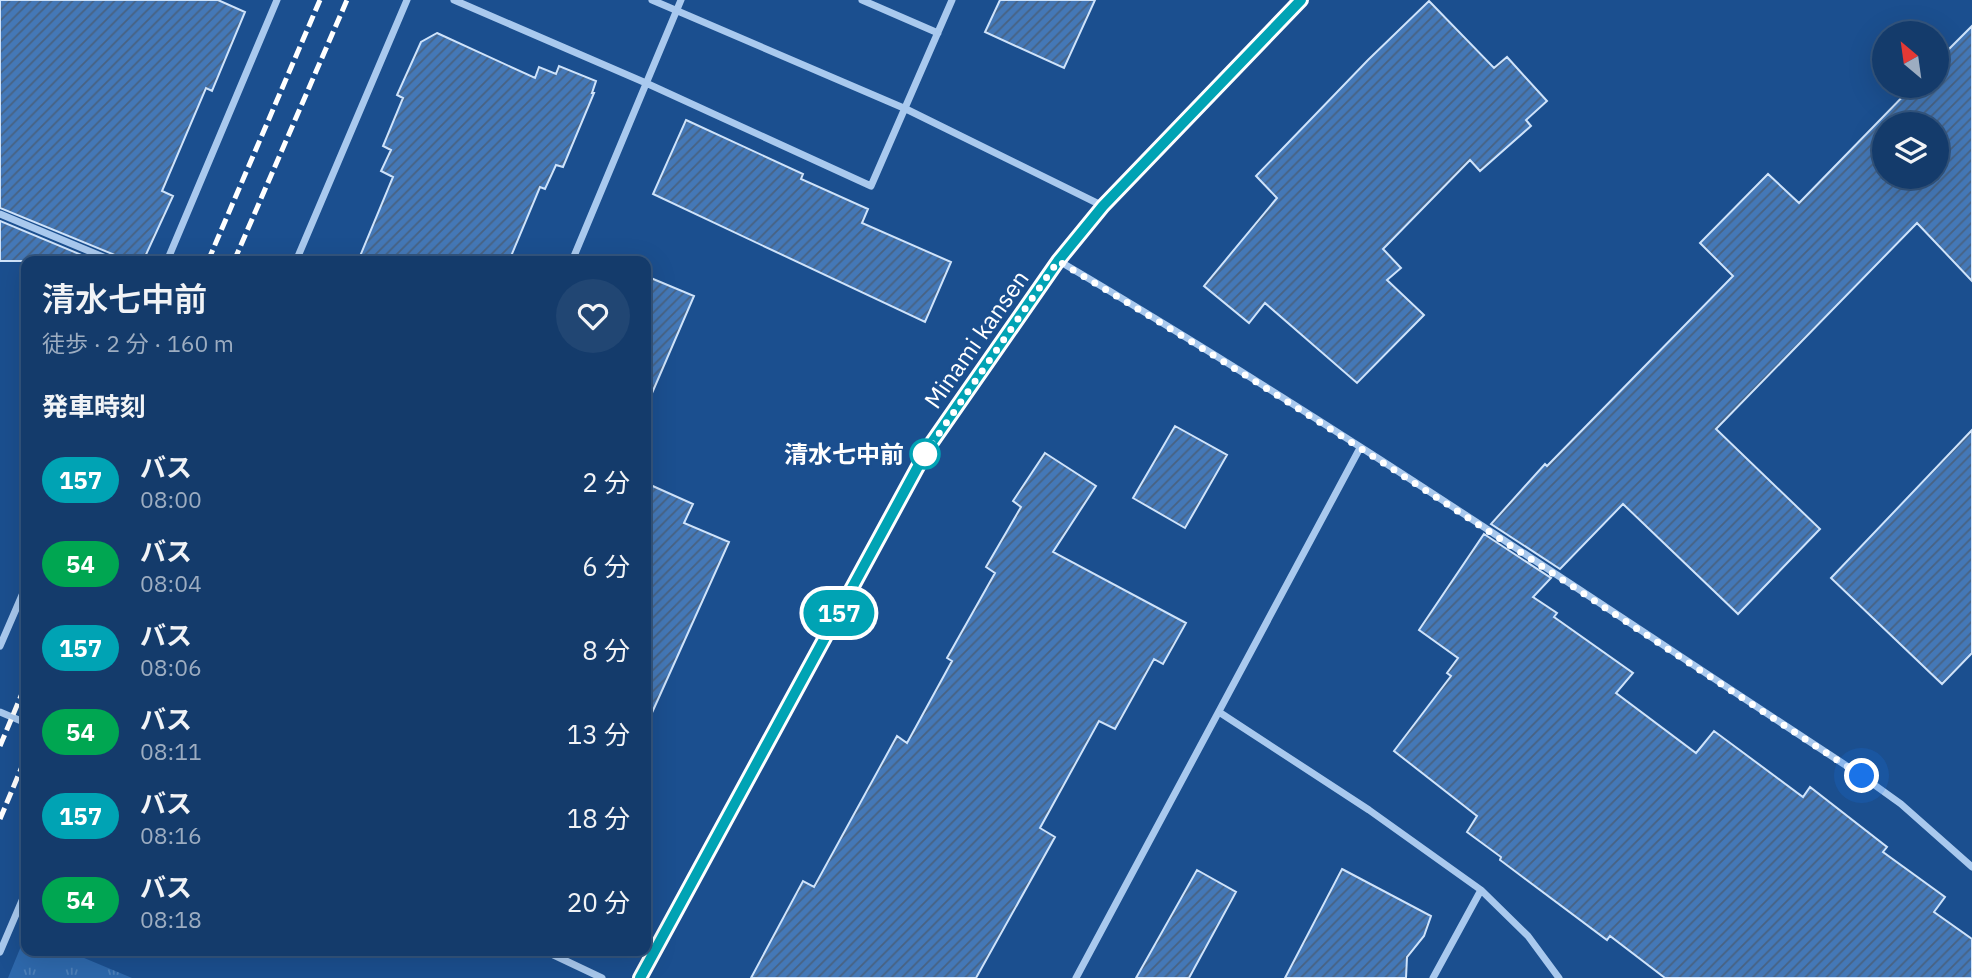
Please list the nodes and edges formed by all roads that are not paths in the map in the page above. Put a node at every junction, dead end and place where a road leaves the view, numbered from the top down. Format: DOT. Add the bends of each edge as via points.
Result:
graph roads {
  1 [pos="277,0"];
  2 [pos="407,0"];
  3 [pos="454,0"];
  4 [pos="652,0"];
  5 [pos="681,0"];
  6 [pos="862,0"];
  7 [pos="952,0"];
  8 [pos="1301,0"];
  9 [pos="676,10"];
  10 [pos="938,33"];
  11 [pos="646,83"];
  12 [pos="906,108"];
  13 [pos="1103,206"];
  14 [pos="0,214"];
  15 [pos="101,256"];
  16 [pos="169,256"];
  17 [pos="298,256"];
  18 [pos="574,256"];
  19 [pos="1058,261"];
  20 [pos="1360,448"];
  21 [pos="21,598"];
  22 [pos="0,646"];
  23 [pos="0,712"];
  24 [pos="1219,712"];
  25 [pos="21,721"];
  26 [pos="1972,867"];
  27 [pos="1481,890"];
  28 [pos="21,903"];
  29 [pos="0,952"];
  30 [pos="555,956"];
  31 [pos="602,978"];
  32 [pos="640,978"];
  33 [pos="1076,978"];
  34 [pos="1433,978"];
  35 [pos="1559,978"];
  1 -- 16 [label="street"];
  2 -- 17 [label="street"];
  3 -- 11 [label="street"];
  4 -- 9 [label="street"];
  5 -- 9 [label="street"];
  6 -- 10 [label="street"];
  7 -- 10 [label="street"];
  8 -- 13 [label="main road, Minami kansen"];
  9 -- 11 [label="street"];
  9 -- 12 [label="street"];
  10 -- 12 [label="street"];
  11 -- 12 [label="street" via="872,186"];
  11 -- 18 [label="street"];
  12 -- 13 [label="street"];
  13 -- 19 [label="main road, Minami kansen"];
  14 -- 15 [label="street"];
  19 -- 20 [label="street"];
  19 -- 32 [label="main road, Minami kansen" via="928,448"];
  20 -- 24 [label="street"];
  20 -- 26 [label="street" via="1862,776"];
  21 -- 22 [label="street"];
  23 -- 25 [label="street"];
  24 -- 27 [label="street"];
  24 -- 33 [label="street"];
  27 -- 34 [label="street"];
  27 -- 35 [label="street" via="1528,936"];
  28 -- 29 [label="street"];
  30 -- 31 [label="street"];
}
